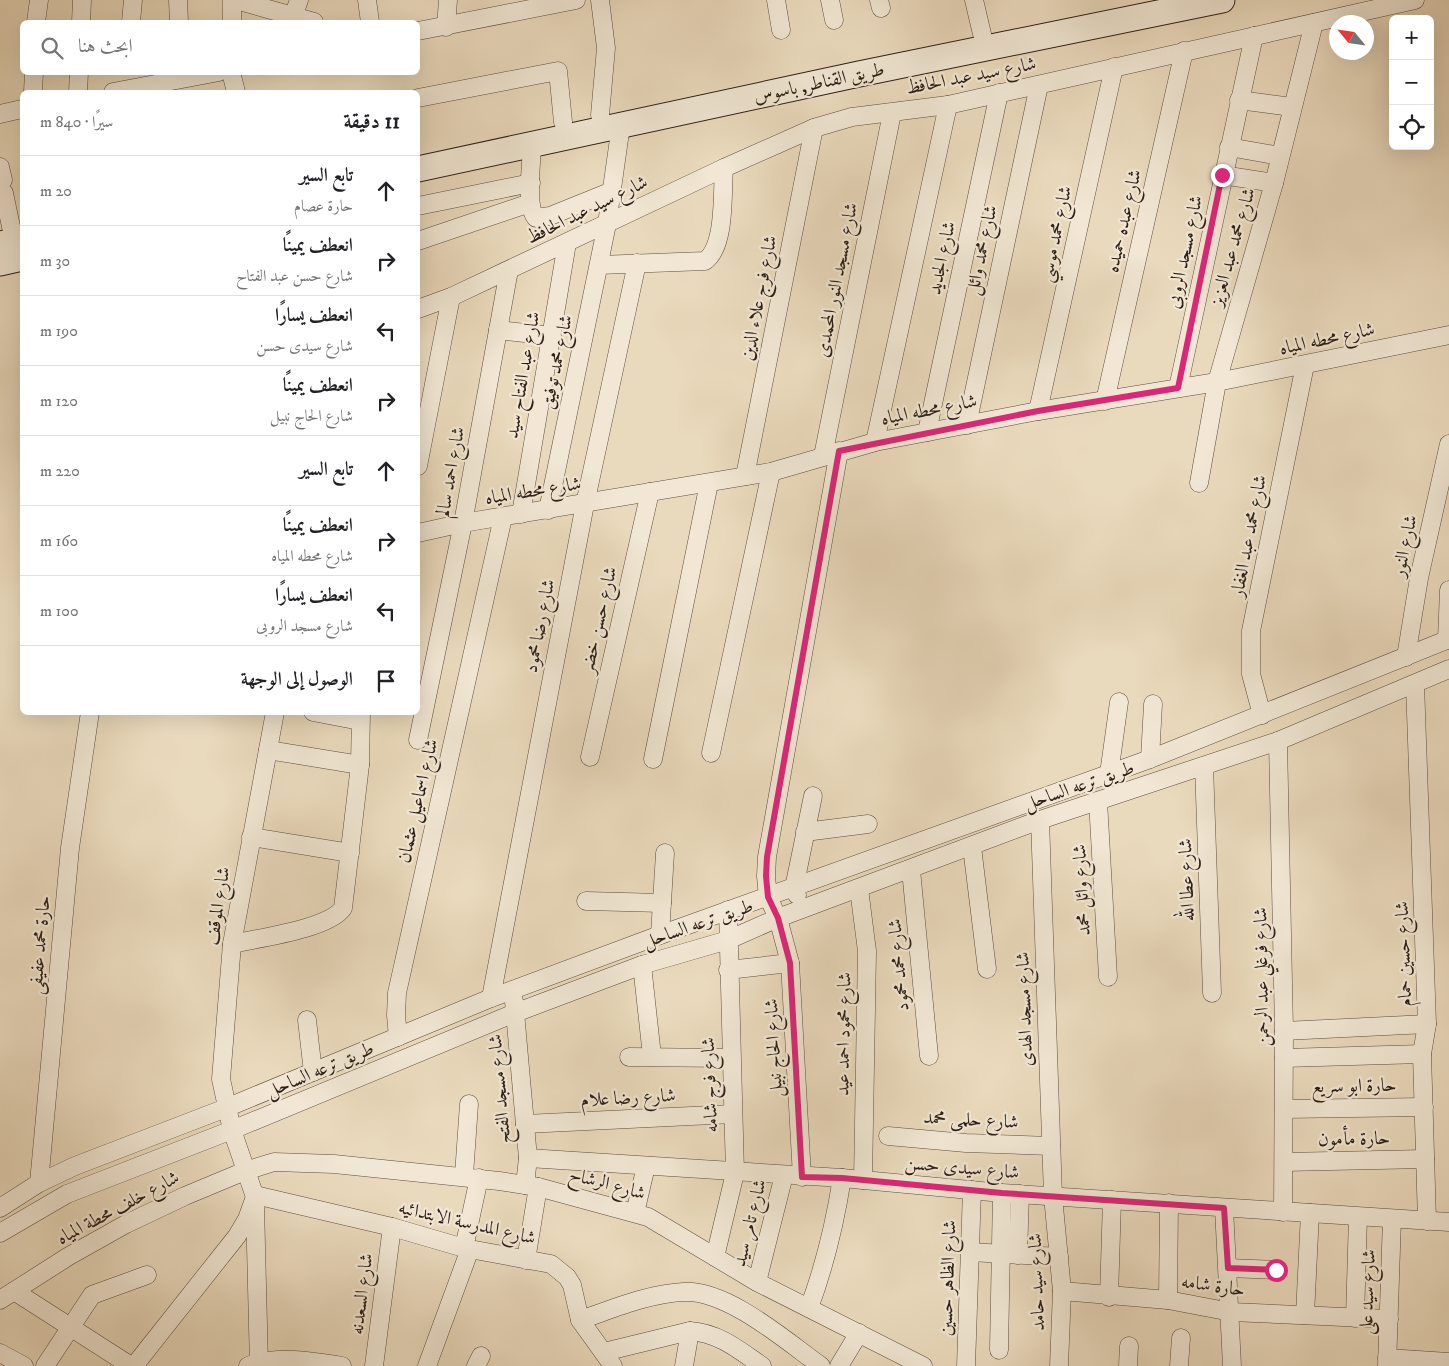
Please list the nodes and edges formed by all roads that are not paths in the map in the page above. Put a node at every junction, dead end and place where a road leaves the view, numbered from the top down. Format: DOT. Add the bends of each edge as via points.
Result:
graph roads {
  1 [pos="39,0"];
  2 [pos="82,0"];
  3 [pos="133,0"];
  4 [pos="178,0"];
  5 [pos="234,0"];
  6 [pos="299,0"];
  7 [pos="367,0"];
  8 [pos="448,0"];
  9 [pos="576,0"];
  10 [pos="600,0"];
  11 [pos="776,0"];
  12 [pos="830,0"];
  13 [pos="974,0"];
  14 [pos="1148,0"];
  15 [pos="1222,0"];
  16 [pos="1415,0"];
  17 [pos="504,7"];
  18 [pos="293,17"];
  19 [pos="36,20"];
  20 [pos="81,20"];
  21 [pos="131,20"];
  22 [pos="178,20"];
  23 [pos="232,20"];
  24 [pos="306,20"];
  25 [pos="370,20"];
  26 [pos="834,20"];
  27 [pos="1314,23"];
  28 [pos="446,27"];
  29 [pos="781,30"];
  30 [pos="420,32"];
  31 [pos="982,34"];
  32 [pos="1254,36"];
  33 [pos="1184,51"];
  34 [pos="1114,67"];
  35 [pos="34,75"];
  36 [pos="79,75"];
  37 [pos="196,75"];
  38 [pos="232,75"];
  39 [pos="180,77"];
  40 [pos="1038,85"];
  41 [pos="127,87"];
  42 [pos="33,90"];
  43 [pos="78,90"];
  44 [pos="236,90"];
  45 [pos="999,93"];
  46 [pos="420,98"];
  47 [pos="1240,100"];
  48 [pos="948,105"];
  49 [pos="1292,107"];
  50 [pos="20,109"];
  51 [pos="892,113"];
  52 [pos="0,114"];
  53 [pos="610,120"];
  54 [pos="563,122"];
  55 [pos="814,128"];
  56 [pos="532,144"];
  57 [pos="1229,147"];
  58 [pos="420,153"];
  59 [pos="1280,156"];
  60 [pos="724,168"];
  61 [pos="420,169"];
  62 [pos="1222,175"];
  63 [pos="2,180"];
  64 [pos="531,183"];
  65 [pos="1274,183"];
  66 [pos="612,190"];
  67 [pos="530,203"];
  68 [pos="420,206"];
  69 [pos="607,224"];
  70 [pos="420,239"];
  71 [pos="567,243"];
  72 [pos="15,246"];
  73 [pos="0,263"];
  74 [pos="599,264"];
  75 [pos="637,264"];
  76 [pos="509,270"];
  77 [pos="451,297"];
  78 [pos="420,308"];
  79 [pos="498,330"];
  80 [pos="1449,335"];
  81 [pos="552,336"];
  82 [pos="1305,365"];
  83 [pos="1217,382"];
  84 [pos="1178,388"];
  85 [pos="1105,401"];
  86 [pos="1038,411"];
  87 [pos="967,425"];
  88 [pos="927,432"];
  89 [pos="875,442"];
  90 [pos="1449,444"];
  91 [pos="831,453"];
  92 [pos="420,456"];
  93 [pos="771,472"];
  94 [pos="745,476"];
  95 [pos="709,483"];
  96 [pos="1199,483"];
  97 [pos="650,492"];
  98 [pos="585,504"];
  99 [pos="548,510"];
  100 [pos="521,514"];
  101 [pos="503,517"];
  102 [pos="463,523"];
  103 [pos="420,533"];
  104 [pos="1449,590"];
  105 [pos="1448,639"];
  106 [pos="1406,657"];
  107 [pos="1449,669"];
  108 [pos="1415,684"];
  109 [pos="1119,702"];
  110 [pos="1153,704"];
  111 [pos="90,715"];
  112 [pos="274,715"];
  113 [pos="342,715"];
  114 [pos="1262,715"];
  115 [pos="361,717"];
  116 [pos="418,740"];
  117 [pos="1278,741"];
  118 [pos="268,750"];
  119 [pos="711,753"];
  120 [pos="590,757"];
  121 [pos="653,759"];
  122 [pos="1150,759"];
  123 [pos="360,765"];
  124 [pos="1204,766"];
  125 [pos="1109,774"];
  126 [pos="813,796"];
  127 [pos="1098,801"];
  128 [pos="1040,820"];
  129 [pos="868,824"];
  130 [pos="806,832"];
  131 [pos="251,837"];
  132 [pos="972,847"];
  133 [pos="350,853"];
  134 [pos="665,853"];
  135 [pos="911,870"];
  136 [pos="794,888"];
  137 [pos="859,889"];
  138 [pos="768,897"];
  139 [pos="586,901"];
  140 [pos="662,903"];
  141 [pos="728,910"];
  142 [pos="802,910"];
  143 [pos="778,918"];
  144 [pos="660,934"];
  145 [pos="728,940"];
  146 [pos="232,944"];
  147 [pos="790,963"];
  148 [pos="642,965"];
  149 [pos="987,969"];
  150 [pos="728,970"];
  151 [pos="1108,977"];
  152 [pos="512,990"];
  153 [pos="1212,993"];
  154 [pos="491,998"];
  155 [pos="515,1013"];
  156 [pos="307,1020"];
  157 [pos="1427,1024"];
  158 [pos="1284,1031"];
  159 [pos="398,1037"];
  160 [pos="1422,1054"];
  161 [pos="652,1056"];
  162 [pos="929,1056"];
  163 [pos="629,1057"];
  164 [pos="730,1058"];
  165 [pos="1284,1058"];
  166 [pos="312,1072"];
  167 [pos="469,1104"];
  168 [pos="1424,1106"];
  169 [pos="226,1108"];
  170 [pos="1284,1109"];
  171 [pos="733,1114"];
  172 [pos="525,1124"];
  173 [pos="232,1130"];
  174 [pos="888,1136"];
  175 [pos="1051,1146"];
  176 [pos="528,1158"];
  177 [pos="1425,1159"];
  178 [pos="1284,1162"];
  179 [pos="646,1166"];
  180 [pos="245,1171"];
  181 [pos="734,1173"];
  182 [pos="784,1175"];
  183 [pos="472,1177"];
  184 [pos="802,1177"];
  185 [pos="842,1178"];
  186 [pos="863,1180"];
  187 [pos="39,1183"];
  188 [pos="531,1186"];
  189 [pos="972,1190"];
  190 [pos="1002,1193"];
  191 [pos="1020,1194"];
  192 [pos="1053,1196"];
  193 [pos="255,1198"];
  194 [pos="1112,1200"];
  195 [pos="1169,1203"];
  196 [pos="0,1208"];
  197 [pos="1224,1208"];
  198 [pos="1283,1212"];
  199 [pos="635,1213"];
  200 [pos="1310,1214"];
  201 [pos="1358,1216"];
  202 [pos="1392,1219"];
  203 [pos="1426,1221"];
  204 [pos="1449,1222"];
  205 [pos="392,1227"];
  206 [pos="0,1233"];
  207 [pos="467,1248"];
  208 [pos="970,1252"];
  209 [pos="1010,1254"];
  210 [pos="715,1257"];
  211 [pos="1059,1257"];
  212 [pos="526,1260"];
  213 [pos="1228,1268"];
  214 [pos="1276,1270"];
  215 [pos="147,1275"];
  216 [pos="758,1282"];
  217 [pos="1062,1291"];
  218 [pos="7,1296"];
  219 [pos="1109,1297"];
  220 [pos="1168,1300"];
  221 [pos="809,1308"];
  222 [pos="1231,1312"];
  223 [pos="1305,1315"];
  224 [pos="1355,1318"];
  225 [pos="1389,1319"];
  226 [pos="580,1320"];
  227 [pos="71,1327"];
  228 [pos="690,1331"];
  229 [pos="859,1333"];
  230 [pos="1181,1338"];
  231 [pos="1129,1346"];
  232 [pos="999,1350"];
  233 [pos="0,1353"];
  234 [pos="609,1359"];
  235 [pos="1387,1362"];
  236 [pos="1449,1362"];
  237 [pos="315,1364"];
  238 [pos="255,1365"];
  239 [pos="24,1366"];
  240 [pos="45,1366"];
  241 [pos="132,1366"];
  242 [pos="342,1366"];
  243 [pos="374,1366"];
  244 [pos="427,1366"];
  245 [pos="684,1366"];
  246 [pos="762,1366"];
  247 [pos="821,1366"];
  248 [pos="840,1366"];
  249 [pos="923,1366"];
  250 [pos="966,1366"];
  251 [pos="1059,1366"];
  252 [pos="1128,1366"];
  253 [pos="1179,1366"];
  254 [pos="1232,1366"];
  1 -- 19 [label="street"];
  2 -- 20 [label="street"];
  3 -- 21 [label="street"];
  4 -- 22 [label="street"];
  5 -- 18 [label="street"];
  5 -- 23 [label="street"];
  6 -- 18 [label="street"];
  7 -- 25 [label="street"];
  8 -- 28 [label="street"];
  9 -- 17 [label="street"];
  10 -- 53 [label="street, شارع محمد توفيق"];
  11 -- 29 [label="street"];
  12 -- 26 [label="street"];
  13 -- 31 [label="street"];
  14 -- 31 [label="main road, طريق القناطر, باسوس"];
  15 -- 53 [label="main road, طريق القناطر, باسوس"];
  16 -- 27 [label="street, شارع سيد عبد الحافظ"];
  17 -- 28 [label="street"];
  18 -- 24 [label="street"];
  27 -- 32 [label="street, شارع سيد عبد الحافظ"];
  27 -- 49 [label="street, شارع محمد عبد العزيز"];
  28 -- 30 [label="street"];
  31 -- 53 [label="main road, طريق القناطر, باسوس"];
  32 -- 33 [label="street, شارع سيد عبد الحافظ"];
  32 -- 47 [label="street, شارع مسجد الروبى"];
  33 -- 34 [label="street, شارع سيد عبد الحافظ"];
  33 -- 85 [label="street, شارع عبده حميده"];
  34 -- 40 [label="street, شارع سيد عبد الحافظ"];
  34 -- 86 [label="street, شارع محمد موسي"];
  35 -- 42 [label="street"];
  36 -- 43 [label="street"];
  37 -- 39 [label="street"];
  38 -- 44 [label="street"];
  39 -- 41 [label="street"];
  40 -- 45 [label="street, شارع سيد عبد الحافظ"];
  40 -- 87 [label="street, شارع محمد وائل"];
  45 -- 48 [label="street, شارع سيد عبد الحافظ"];
  45 -- 88 [label="street, شارع الجديد"];
  46 -- 54 [label="street" via="558,71"];
  47 -- 49 [label="street"];
  47 -- 57 [label="street, شارع مسجد الروبى"];
  48 -- 51 [label="street, شارع سيد عبد الحافظ"];
  48 -- 89 [label="street"];
  49 -- 59 [label="street, شارع محمد عبد العزيز"];
  50 -- 52 [label="street"];
  51 -- 55 [label="street, شارع سيد عبد الحافظ" via="852,117"];
  51 -- 91 [label="street, شارع مسجد النور المحمدى"];
  53 -- 54 [label="main road, طريق القناطر, باسوس"];
  53 -- 56 [label="main road, طريق القناطر, باسوس"];
  53 -- 66 [label="street, شارع محمد توفيق"];
  54 -- 58 [label="main road, طريق القناطر, باسوس"];
  55 -- 60 [label="street, شارع سيد عبد الحافظ"];
  55 -- 94 [label="street, شارع فرج علاء الدين"];
  56 -- 61 [label="main road, طريق القناطر, باسوس"];
  56 -- 64 [label="street"];
  57 -- 59 [label="street"];
  57 -- 62 [label="street, شارع مسجد الروبى"];
  59 -- 65 [label="street, شارع محمد عبد العزيز"];
  60 -- 69 [label="street, شارع سيد عبد الحافظ"];
  60 -- 75 [label="street" via="719,231 716,248 710,258 705,261"];
  62 -- 65 [label="street"];
  62 -- 84 [label="street, شارع مسجد الروبى"];
  63 -- 72 [label="street"];
  64 -- 67 [label="street"];
  64 -- 68 [label="street"];
  65 -- 83 [label="street, شارع محمد عبد العزيز"];
  66 -- 67 [label="street" via="543,218 534,216"];
  66 -- 69 [label="street, شارع محمد توفيق"];
  67 -- 70 [label="street"];
  69 -- 71 [label="street, شارع سيد عبد الحافظ"];
  69 -- 74 [label="street, شارع محمد توفيق"];
  71 -- 76 [label="street, شارع سيد عبد الحافظ"];
  71 -- 81 [label="street, شارع عبد الفتاح سيد"];
  72 -- 73 [label="main road"];
  74 -- 75 [label="street"];
  74 -- 99 [label="street, شارع محمد توفيق"];
  75 -- 98 [label="street, شارع رضا محمود"];
  76 -- 77 [label="street, شارع سيد عبد الحافظ"];
  76 -- 79 [label="street, شارع احمد سالم"];
  77 -- 78 [label="street, شارع سيد عبد الحافظ"];
  77 -- 92 [label="street"];
  79 -- 81 [label="street"];
  79 -- 102 [label="street, شارع احمد سالم"];
  80 -- 82 [label="street, شارع محطه المياه"];
  81 -- 100 [label="street, شارع عبد الفتاح سيد"];
  82 -- 83 [label="street, شارع محطه المياه"];
  82 -- 114 [label="street, شارع محمد عبد الغفار" via="1251,631 1251,674"];
  83 -- 84 [label="street, شارع محطه المياه"];
  83 -- 96 [label="street, شارع محمد عبد العزيز"];
  84 -- 85 [label="street, شارع محطه المياه"];
  85 -- 86 [label="street, شارع محطه المياه"];
  86 -- 87 [label="street, شارع محطه المياه"];
  87 -- 88 [label="street, شارع محطه المياه"];
  88 -- 89 [label="street, شارع محطه المياه"];
  89 -- 91 [label="street, شارع محطه المياه"];
  90 -- 106 [label="street, شارع النور" via="1419,578"];
  91 -- 93 [label="street, شارع محطه المياه"];
  91 -- 138 [label="street, شارع مسجد النور المحمدى" via="767,857"];
  93 -- 94 [label="street, شارع محطه المياه"];
  93 -- 119 [label="street"];
  94 -- 95 [label="street, شارع محطه المياه"];
  95 -- 97 [label="street, شارع محطه المياه"];
  95 -- 121 [label="street"];
  97 -- 98 [label="street, شارع محطه المياه"];
  97 -- 120 [label="street, شارع حسن خضر"];
  98 -- 99 [label="street, شارع محطه المياه"];
  98 -- 154 [label="street, شارع رضا محمود"];
  99 -- 100 [label="street, شارع محطه المياه"];
  100 -- 101 [label="street, شارع محطه المياه"];
  101 -- 102 [label="street, شارع محطه المياه"];
  101 -- 159 [label="street, شارع اسماعيل عثمان" via="397,994"];
  102 -- 103 [label="street, شارع محطه المياه"];
  102 -- 116 [label="street, شارع احمد سالم"];
  104 -- 105 [label="street"];
  105 -- 106 [label="street, طريق ترعه الساحل"];
  106 -- 114 [label="street, طريق ترعه الساحل"];
  107 -- 108 [label="street, طريق ترعه الساحل"];
  108 -- 117 [label="street, طريق ترعه الساحل"];
  108 -- 157 [label="street, شارع حسين حمام"];
  109 -- 125 [label="street"];
  110 -- 122 [label="street"];
  111 -- 187 [label="street, حارة محمد عفيفى" via="70,848"];
  112 -- 118 [label="street, شارع الموقف"];
  113 -- 115 [label="street"];
  114 -- 122 [label="street, طريق ترعه الساحل"];
  115 -- 123 [label="street"];
  117 -- 124 [label="street, طريق ترعه الساحل"];
  117 -- 158 [label="street, شارع فرغلي عبد الرحمن"];
  118 -- 123 [label="street"];
  118 -- 131 [label="street, شارع الموقف"];
  122 -- 125 [label="street, طريق ترعه الساحل"];
  123 -- 133 [label="street"];
  124 -- 127 [label="street, طريق ترعه الساحل"];
  124 -- 153 [label="street, شارع عطا الله"];
  125 -- 136 [label="street, طريق ترعه الساحل"];
  126 -- 130 [label="street"];
  127 -- 128 [label="street, طريق ترعه الساحل"];
  127 -- 151 [label="street, شارع وائل محمد"];
  128 -- 132 [label="street, طريق ترعه الساحل"];
  128 -- 175 [label="street, شارع مسجد الهدى"];
  129 -- 130 [label="street"];
  130 -- 136 [label="street"];
  131 -- 133 [label="street"];
  131 -- 146 [label="street, شارع الموقف"];
  132 -- 135 [label="street, طريق ترعه الساحل"];
  132 -- 149 [label="street"];
  133 -- 146 [label="street" via="343,908 339,914 324,923"];
  134 -- 140 [label="street"];
  135 -- 137 [label="street, طريق ترعه الساحل"];
  135 -- 162 [label="street, شارع محمد محمود"];
  136 -- 138 [label="street, طريق ترعه الساحل"];
  136 -- 142 [label="street"];
  137 -- 142 [label="street, طريق ترعه الساحل"];
  137 -- 186 [label="street, شارع محمود احمد عيد" via="866,950"];
  138 -- 141 [label="street, طريق ترعه الساحل"];
  138 -- 143 [label="street, شارع الحاج نبيل"];
  139 -- 140 [label="street"];
  140 -- 144 [label="street"];
  141 -- 144 [label="street, طريق ترعه الساحل"];
  141 -- 145 [label="street, شارع فرج شامه"];
  142 -- 143 [label="street, طريق ترعه الساحل"];
  143 -- 145 [label="street, طريق ترعه الساحل"];
  143 -- 147 [label="street, شارع الحاج نبيل"];
  144 -- 152 [label="street, طريق ترعه الساحل"];
  145 -- 148 [label="street, طريق ترعه الساحل"];
  145 -- 150 [label="street, شارع فرج شامه"];
  146 -- 169 [label="street, شارع الموقف" via="221,1080"];
  147 -- 150 [label="street"];
  147 -- 184 [label="street, شارع الحاج نبيل"];
  148 -- 155 [label="street, طريق ترعه الساحل"];
  148 -- 161 [label="street"];
  150 -- 164 [label="street, شارع فرج شامه"];
  152 -- 154 [label="street, طريق ترعه الساحل"];
  152 -- 155 [label="street, شارع مسجد الفتح"];
  154 -- 159 [label="street, طريق ترعه الساحل"];
  155 -- 172 [label="street, شارع مسجد الفتح"];
  155 -- 173 [label="street, طريق ترعه الساحل"];
  156 -- 166 [label="street, طريق ترعه الساحل"];
  157 -- 158 [label="street"];
  157 -- 160 [label="street, شارع حسين حمام"];
  158 -- 165 [label="street, شارع فرغلي عبد الرحمن"];
  159 -- 166 [label="street, طريق ترعه الساحل"];
  160 -- 165 [label="street"];
  160 -- 168 [label="street, شارع حسين حمام"];
  161 -- 163 [label="street"];
  161 -- 164 [label="street"];
  164 -- 171 [label="street, شارع فرج شامه"];
  165 -- 170 [label="street, شارع فرغلي عبد الرحمن"];
  166 -- 169 [label="street, طريق ترعه الساحل"];
  167 -- 183 [label="street"];
  168 -- 170 [label="street, حارة ابو سريع"];
  168 -- 177 [label="street, شارع حسين حمام"];
  169 -- 173 [label="street, شارع الموقف"];
  169 -- 187 [label="street, طريق ترعه الساحل"];
  170 -- 178 [label="street, شارع فرغلي عبد الرحمن"];
  171 -- 172 [label="street, شارع رضا علام"];
  171 -- 181 [label="street, شارع فرج شامه"];
  172 -- 176 [label="street, شارع مسجد الفتح"];
  173 -- 180 [label="street, شارع الموقف"];
  173 -- 206 [label="street, طريق ترعه الساحل" via="68,1194"];
  174 -- 175 [label="street, شارع حلمى محمد"];
  175 -- 192 [label="street, شارع مسجد الهدى"];
  176 -- 179 [label="street, شارع سيدى حسن"];
  176 -- 188 [label="street, شارع مسجد الفتح"];
  177 -- 178 [label="street, حارة مأمون"];
  177 -- 203 [label="street, شارع حسين حمام"];
  178 -- 198 [label="street, شارع فرغلي عبد الرحمن"];
  179 -- 181 [label="street, شارع سيدى حسن"];
  179 -- 199 [label="street"];
  180 -- 183 [label="street, شارع الرشاح" via="274,1162 334,1164"];
  180 -- 193 [label="street, شارع الموقف"];
  180 -- 218 [label="street, شارع خلف محطة المياه" via="126,1224"];
  181 -- 182 [label="street, شارع سيدى حسن"];
  181 -- 210 [label="street, شارع فرج شامه"];
  182 -- 184 [label="street, شارع سيدى حسن"];
  182 -- 216 [label="street, شارع تامر سيد"];
  183 -- 188 [label="street, شارع الرشاح"];
  183 -- 207 [label="street"];
  184 -- 185 [label="street, شارع سيدى حسن"];
  185 -- 186 [label="street, شارع سيدى حسن"];
  185 -- 221 [label="street" via="824,1266"];
  186 -- 189 [label="street, شارع سيدى حسن"];
  187 -- 196 [label="street, طريق ترعه الساحل"];
  188 -- 199 [label="street, شارع الرشاح"];
  188 -- 212 [label="street, شارع مسجد الفتح"];
  189 -- 190 [label="street, شارع سيدى حسن"];
  189 -- 208 [label="street, شارع الظاهر حسين"];
  190 -- 191 [label="street, شارع سيدى حسن"];
  190 -- 209 [label="street"];
  191 -- 192 [label="street, شارع سيدى حسن"];
  191 -- 209 [label="street"];
  192 -- 194 [label="street, شارع سيدى حسن"];
  192 -- 211 [label="street, شارع سيد حامد"];
  193 -- 205 [label="street, شارع المدرسة الابتدائيه"];
  193 -- 238 [label="street"];
  193 -- 241 [label="street" via="237,1236"];
  194 -- 195 [label="street, شارع سيدى حسن"];
  194 -- 219 [label="street"];
  195 -- 197 [label="street, شارع سيدى حسن"];
  195 -- 220 [label="street"];
  197 -- 198 [label="street, شارع سيدى حسن"];
  197 -- 213 [label="street"];
  198 -- 200 [label="street, شارع سيدى حسن"];
  199 -- 210 [label="street, شارع الرشاح" via="667,1226"];
  200 -- 201 [label="street, شارع سيدى حسن"];
  200 -- 223 [label="street"];
  201 -- 202 [label="street, شارع سيدى حسن"];
  201 -- 224 [label="street"];
  202 -- 203 [label="street, شارع سيدى حسن"];
  202 -- 225 [label="street, شارع سيد على"];
  203 -- 204 [label="street, شارع سيدى حسن"];
  205 -- 207 [label="street, شارع المدرسة الابتدائيه"];
  205 -- 243 [label="street, شارع السعدنه"];
  207 -- 212 [label="street, شارع المدرسة الابتدائيه"];
  207 -- 244 [label="street"];
  208 -- 209 [label="street"];
  208 -- 250 [label="street, شارع الظاهر حسين"];
  209 -- 211 [label="street"];
  209 -- 232 [label="street"];
  210 -- 216 [label="street, شارع الرشاح"];
  211 -- 217 [label="street, شارع سيد حامد"];
  212 -- 226 [label="street, شارع المدرسة الابتدائيه" via="551,1264 567,1277"];
  213 -- 214 [label="street"];
  213 -- 222 [label="street"];
  215 -- 227 [label="street" via="97,1292"];
  216 -- 221 [label="street, شارع الرشاح"];
  217 -- 219 [label="street, حارة شامه"];
  217 -- 251 [label="street, شارع سيد حامد"];
  218 -- 227 [label="street"];
  219 -- 220 [label="street, حارة شامه"];
  220 -- 222 [label="street, حارة شامه"];
  221 -- 229 [label="street, شارع الرشاح"];
  222 -- 223 [label="street, حارة شامه"];
  222 -- 254 [label="street"];
  223 -- 224 [label="street, حارة شامه"];
  224 -- 225 [label="street, حارة شامه"];
  225 -- 235 [label="street, شارع سيد على"];
  226 -- 234 [label="street, شارع المدرسة الابتدائيه"];
  226 -- 247 [label="street" via="641,1299 682,1292 707,1294 742,1310"];
  227 -- 240 [label="street"];
  227 -- 241 [label="street"];
  228 -- 234 [label="street"];
  228 -- 245 [label="street"];
  228 -- 246 [label="street" via="714,1335"];
  229 -- 248 [label="street"];
  229 -- 249 [label="street, شارع الرشاح"];
  230 -- 253 [label="street"];
  231 -- 252 [label="street"];
  233 -- 239 [label="street"];
  235 -- 236 [label="street"];
  237 -- 238 [label="street"];
  237 -- 242 [label="street"];
}
